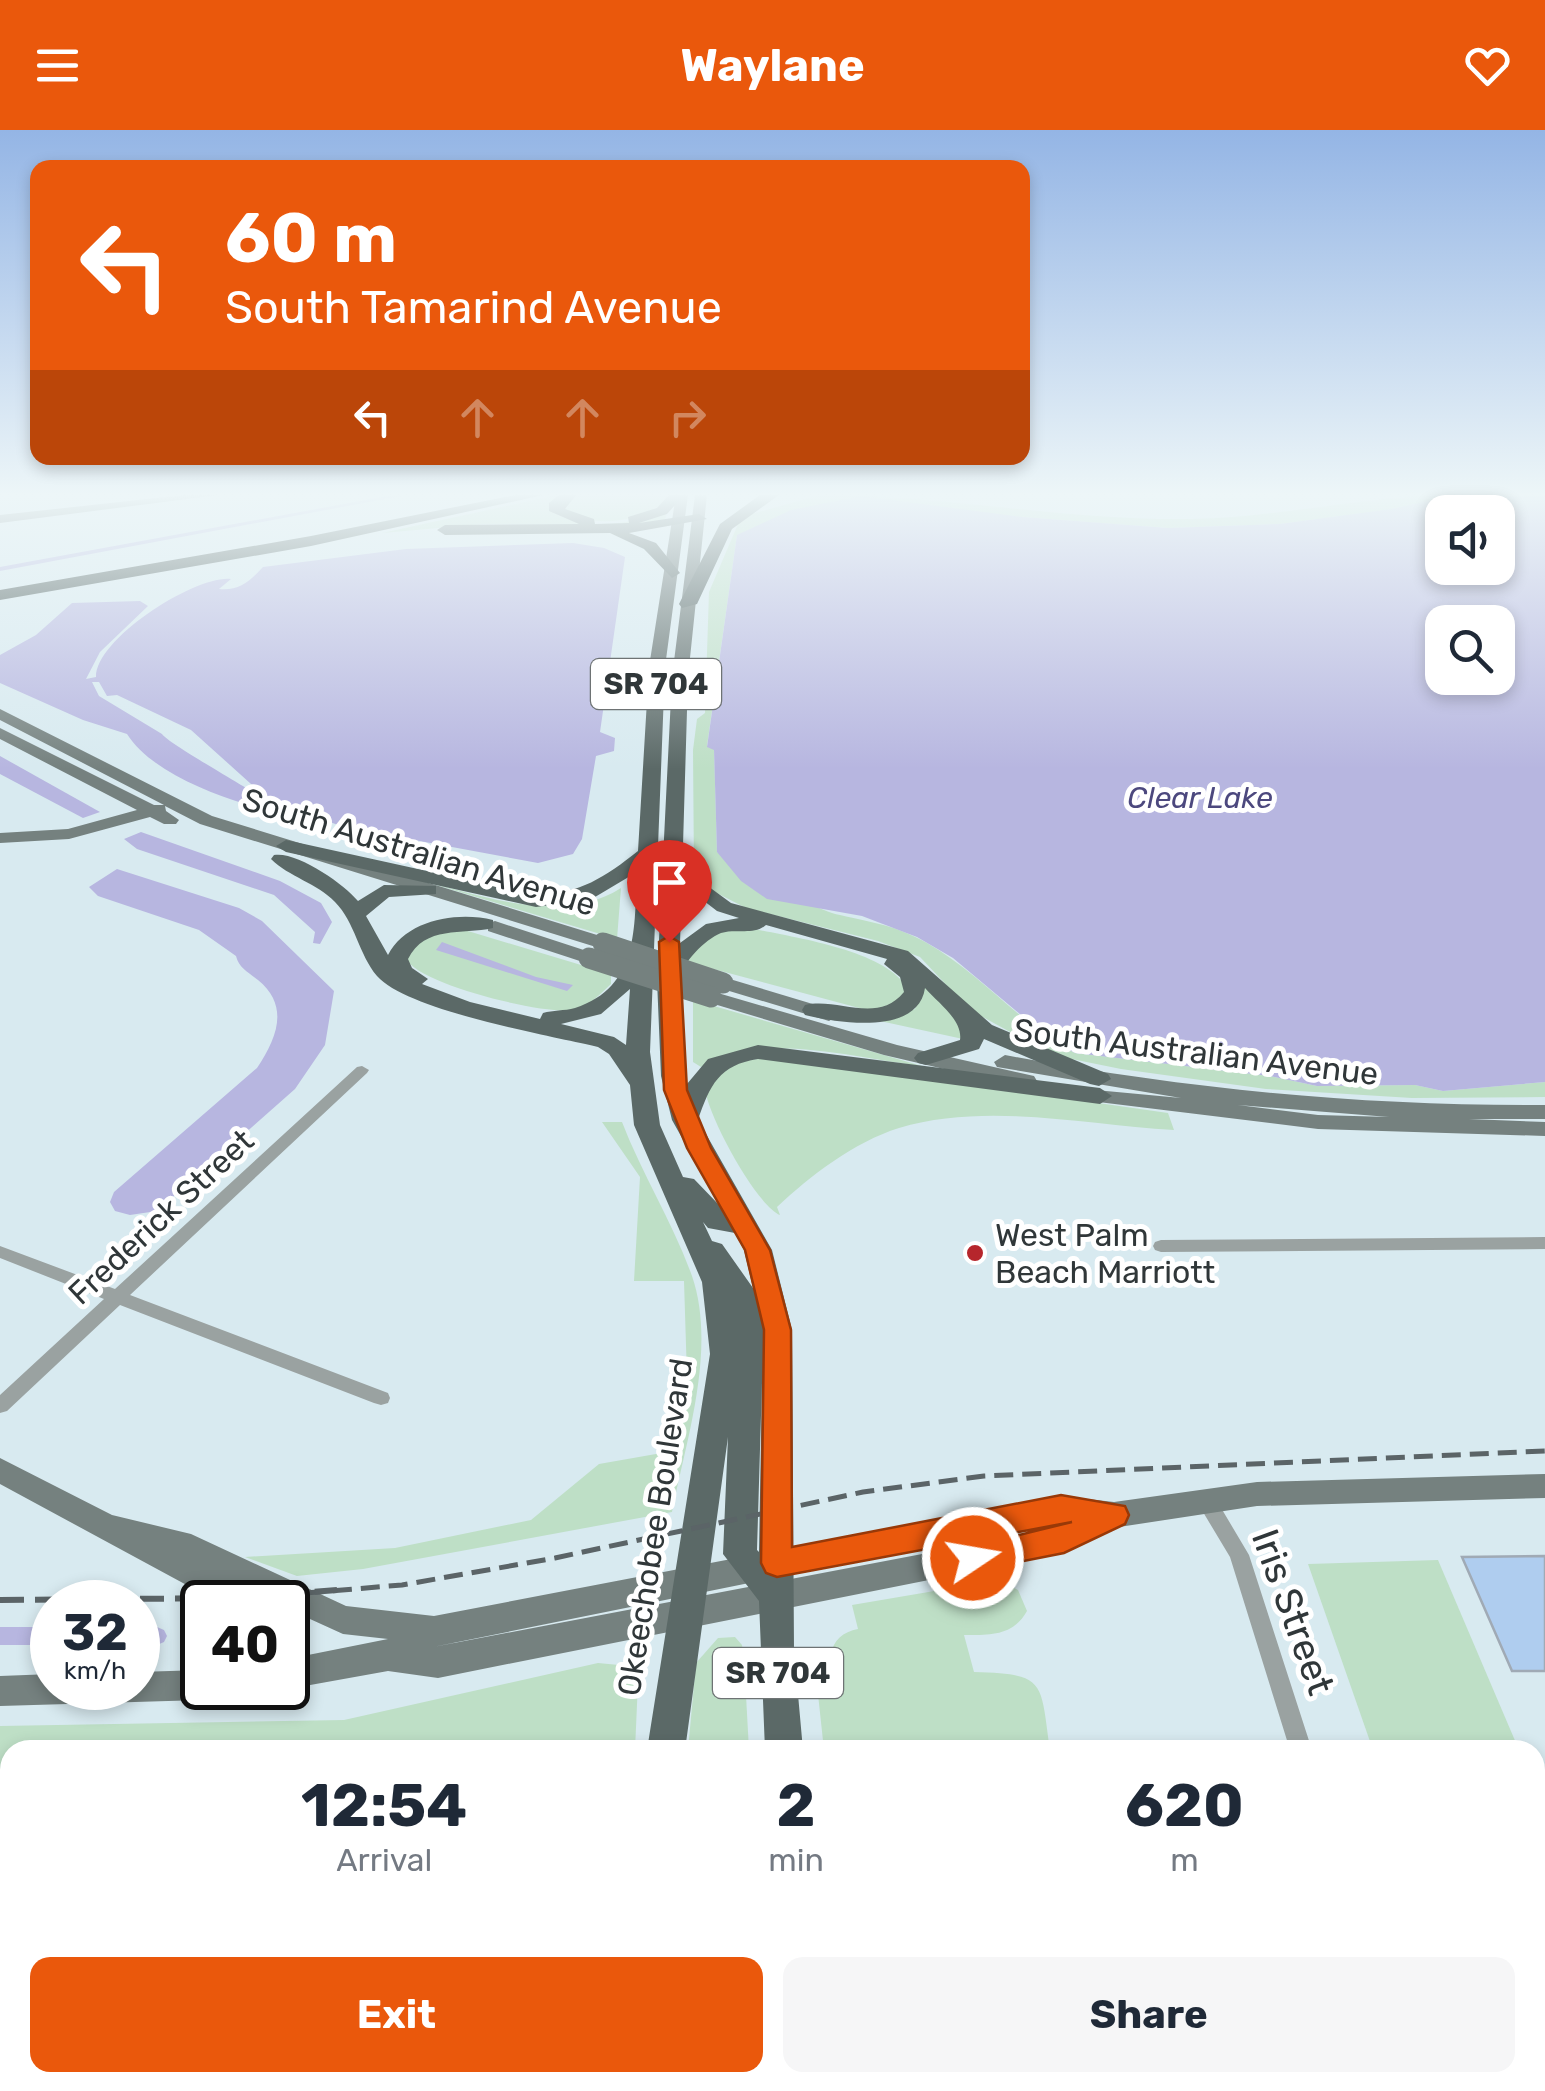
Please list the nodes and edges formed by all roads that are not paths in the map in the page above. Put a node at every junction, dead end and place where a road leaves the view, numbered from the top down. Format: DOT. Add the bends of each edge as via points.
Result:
graph roads {
  1 [pos="55,587"];
  2 [pos="670,587"];
  3 [pos="690,587"];
  4 [pos="696,587"];
  5 [pos="0,596"];
  6 [pos="688,604"];
  7 [pos="0,714"];
  8 [pos="0,733"];
  9 [pos="171,805"];
  10 [pos="151,812"];
  11 [pos="674,826"];
  12 [pos="0,838"];
  13 [pos="284,852"];
  14 [pos="644,855"];
  15 [pos="429,890"];
  16 [pos="384,891"];
  17 [pos="356,913"];
  18 [pos="486,924"];
  19 [pos="596,950"];
  20 [pos="640,958"];
  21 [pos="668,980"];
  22 [pos="717,990"];
  23 [pos="813,1010"];
  24 [pos="970,1021"];
  25 [pos="958,1052"];
  26 [pos="926,1058"];
  27 [pos="362,1070"];
  28 [pos="640,1082"];
  29 [pos="1099,1088"];
  30 [pos="1545,1112"];
  31 [pos="685,1120"];
  32 [pos="1545,1130"];
  33 [pos="666,1169"];
  34 [pos="744,1225"];
  35 [pos="697,1234"];
  36 [pos="1545,1243"];
  37 [pos="1161,1246"];
  38 [pos="0,1252"];
  39 [pos="122,1296"];
  40 [pos="382,1398"];
  41 [pos="0,1406"];
  42 [pos="0,1470"];
  43 [pos="1545,1486"];
  44 [pos="1208,1502"];
  45 [pos="114,1528"];
  46 [pos="232,1566"];
  47 [pos="767,1576"];
  48 [pos="200,1580"];
  49 [pos="235,1580"];
  50 [pos="686,1599"];
  51 [pos="434,1630"];
  52 [pos="388,1656"];
  53 [pos="310,1670"];
  54 [pos="180,1686"];
  55 [pos="0,1691"];
  56 [pos="667,1740"];
  57 [pos="783,1740"];
  58 [pos="1299,1740"];
  1 -- 5 [label="highway"];
  2 -- 14 [label="main road, Okeechobee Boulevard / SR 704"];
  3 -- 6 [label="main road, SR 704"];
  4 -- 6 [label="highway"];
  6 -- 11 [label="main road, SR 704"];
  7 -- 9 [label="main road, South Australian Avenue"];
  8 -- 10 [label="main road, South Australian Avenue"];
  9 -- 10 [label="main road"];
  9 -- 13 [label="main road, South Australian Avenue"];
  10 -- 12 [label="main road" via="70,834"];
  10 -- 13 [label="main road, South Australian Avenue"];
  11 -- 21 [label="main road, SR 704"];
  11 -- 24 [label="main road" via="686,872 708,899 900,956"];
  13 -- 14 [label="main road" via="536,902 603,890"];
  13 -- 15 [label="main road, South Australian Avenue"];
  13 -- 16 [label="main road, South Australian Avenue"];
  13 -- 17 [label="main road"];
  14 -- 20 [label="main road, Okeechobee Boulevard / SR 704"];
  15 -- 16 [label="main road"];
  15 -- 19 [label="main road, South Australian Avenue"];
  16 -- 17 [label="main road"];
  16 -- 18 [label="main road, South Australian Avenue"];
  17 -- 28 [label="main road" via="386,972 402,984 479,1012 606,1042"];
  18 -- 19 [label="main road, South Australian Avenue"];
  18 -- 20 [label="main road" via="424,932 403,947 398,966 434,988 552,1018 594,1012"];
  19 -- 22 [label="main road, South Australian Avenue, bridge"];
  20 -- 28 [label="main road, Okeechobee Boulevard / SR 704"];
  21 -- 23 [label="main road" via="689,942 712,927 735,924 864,952 902,967 914,983 910,1000 874,1016"];
  21 -- 31 [label="main road, SR 704" via="673,1076"];
  22 -- 23 [label="main road, South Australian Avenue"];
  22 -- 26 [label="main road, South Australian Avenue"];
  23 -- 25 [label="main road, South Australian Avenue"];
  24 -- 25 [label="main road" via="974,1038"];
  24 -- 29 [label="main road"];
  25 -- 26 [label="main road"];
  25 -- 29 [label="main road, South Australian Avenue"];
  26 -- 29 [label="main road, South Australian Avenue"];
  27 -- 39 [label="street, Frederick Street"];
  28 -- 33 [label="main road, Okeechobee Boulevard / SR 704" via="647,1125"];
  29 -- 30 [label="main road, South Australian Avenue" via="1320,1105"];
  29 -- 31 [label="main road" via="758,1052 705,1070"];
  29 -- 32 [label="main road, South Australian Avenue" via="1318,1122"];
  31 -- 34 [label="main road, SR 704"];
  33 -- 34 [label="main road" via="712,1218"];
  33 -- 35 [label="main road, Okeechobee Boulevard / SR 704"];
  34 -- 47 [label="main road, SR 704" via="778,1330"];
  35 -- 47 [label="main road" via="737,1284 746,1317 739,1548"];
  35 -- 50 [label="main road, Okeechobee Boulevard / SR 704" via="716,1282 725,1354"];
  36 -- 37 [label="street"];
  38 -- 39 [label="street"];
  39 -- 40 [label="street"];
  39 -- 41 [label="street, Frederick Street"];
  42 -- 45 [label="main road"];
  43 -- 44 [label="main road" via="1257,1494"];
  44 -- 47 [label="main road" via="1114,1515 1064,1540"];
  44 -- 58 [label="street, Iris Street" via="1239,1555"];
  45 -- 46 [label="main road" via="180,1544"];
  45 -- 48 [label="main road"];
  46 -- 49 [label="main road"];
  46 -- 51 [label="main road" via="342,1620"];
  47 -- 50 [label="main road"];
  47 -- 57 [label="main road, SR 704"];
  50 -- 51 [label="main road"];
  50 -- 52 [label="main road" via="438,1663"];
  50 -- 56 [label="main road, Okeechobee Boulevard / SR 704"];
  51 -- 52 [label="main road"];
  52 -- 53 [label="main road"];
  54 -- 55 [label="main road"];
}
